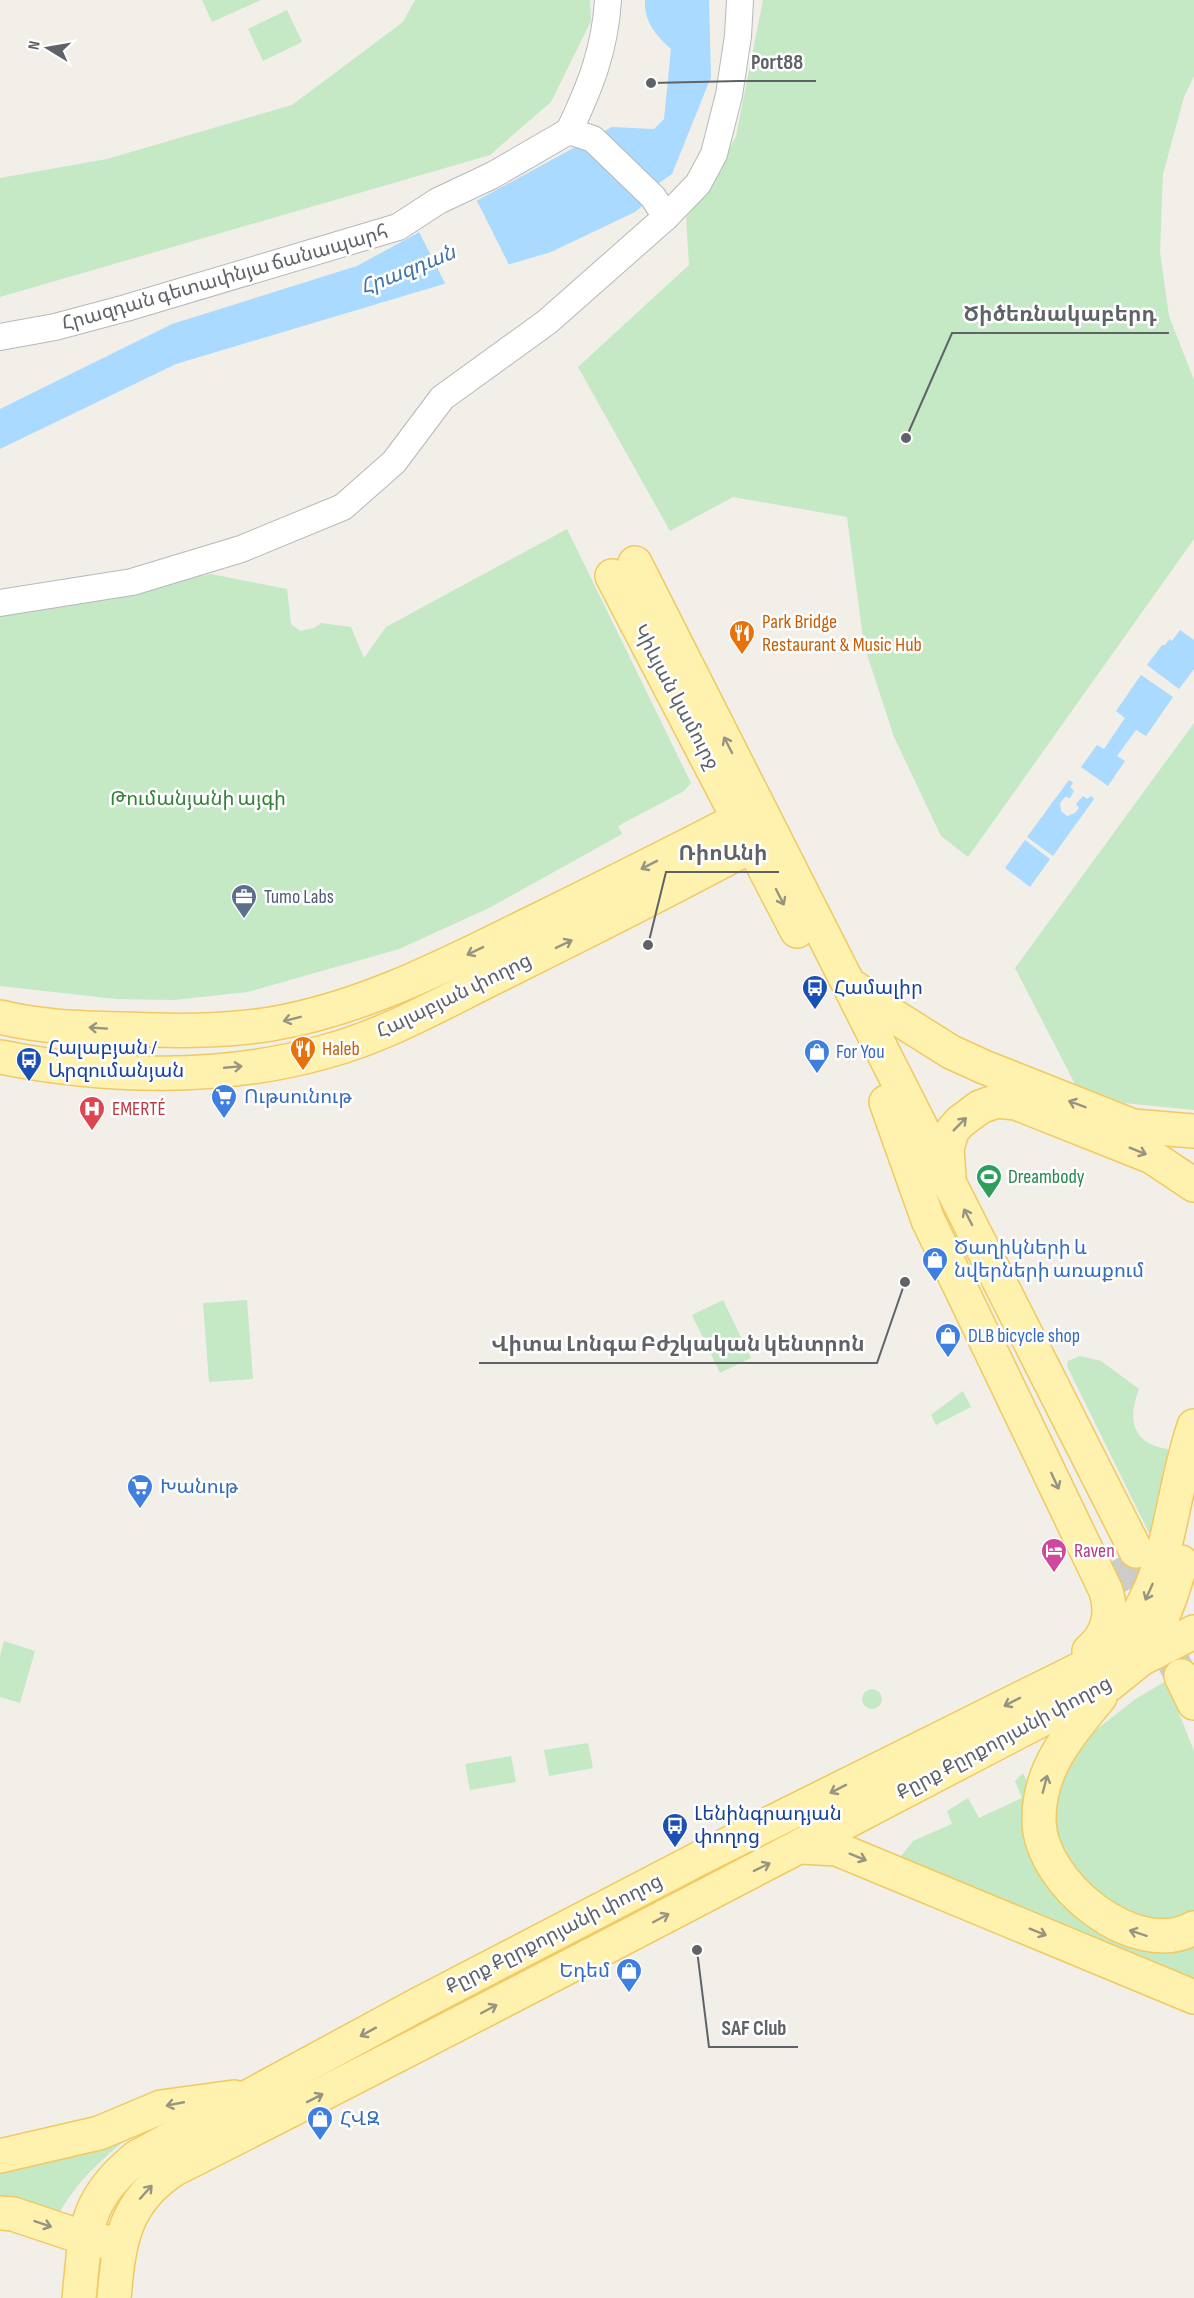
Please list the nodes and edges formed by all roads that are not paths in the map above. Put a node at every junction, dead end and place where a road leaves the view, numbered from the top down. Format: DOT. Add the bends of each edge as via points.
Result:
graph roads {
  1 [pos="608,0"];
  2 [pos="740,0"];
  3 [pos="569,131"];
  4 [pos="659,207"];
  5 [pos="0,337"];
  6 [pos="624,569"];
  7 [pos="0,603"];
  8 [pos="756,824"];
  9 [pos="850,985"];
  10 [pos="0,1017"];
  11 [pos="0,1057"];
  12 [pos="886,1102"];
  13 [pos="1194,1131"];
  14 [pos="949,1178"];
  15 [pos="1194,1185"];
  16 [pos="1194,1426"];
  17 [pos="1194,1510"];
  18 [pos="1194,1632"];
  19 [pos="1140,1659"];
  20 [pos="1064,1675"];
  21 [pos="1110,1684"];
  22 [pos="801,1847"];
  23 [pos="1194,1929"];
  24 [pos="1194,1997"];
  25 [pos="254,2095"];
  26 [pos="0,2156"];
  27 [pos="0,2213"];
  28 [pos="85,2238"];
  29 [pos="120,2244"];
  30 [pos="79,2298"];
  31 [pos="114,2298"];
  1 -- 3 [label="street" via="606,28 593,82"];
  2 -- 4 [label="street" via="729,95 714,154 698,184"];
  3 -- 4 [label="street" via="593,139"];
  3 -- 5 [label="street, Հրազդան գետափնյա ճանապարհ" via="438,201 398,227 137,305"];
  4 -- 7 [label="street" via="547,322 442,398 394,462 343,507 241,549 132,582"];
  6 -- 8 [label="main road, Կիևյան կամուրջ"];
  8 -- 9 [label="main road"];
  8 -- 10 [label="main road, Հալաբյան փողոց, one-way" via="357,1002 271,1024 181,1031 101,1029"];
  11 -- 8 [label="main road, Հալաբյան փողոց, one-way" via="83,1069 175,1072 255,1066 324,1052 409,1019 650,901"];
  8 -- 12 [label="main road, one-way"];
  13 -- 9 [label="main road, one-way" via="1133,1126 984,1067 951,1052"];
  9 -- 14 [label="main road"];
  12 -- 14 [label="main road, one-way" via="1127,1555"];
  12 -- 20 [label="main road, one-way" via="928,1220 1106,1591 1110,1611 1107,1629"];
  14 -- 15 [label="main road, one-way" via="947,1149 952,1131 980,1107 997,1101 1016,1103 1152,1157"];
  16 -- 20 [label="main road, one-way" via="1160,1565 1142,1608 1117,1644 1096,1661"];
  17 -- 19 [label="main road" via="1172,1598 1160,1628"];
  18 -- 19 [label="main road"];
  19 -- 21 [label="main road, Քըրք Քըրքորյանի փողոց"];
  20 -- 25 [label="main road, Քըրք Քըրքորյանի փողոց, one-way" via="684,1866"];
  21 -- 22 [label="main road, Քըրք Քըրքորյանի փողոց"];
  23 -- 21 [label="main road, one-way" via="1171,1936 1133,1933 1068,1885 1042,1843 1041,1797 1053,1759"];
  22 -- 24 [label="main road, one-way" via="837,1849"];
  29 -- 22 [label="main road, Քըրք Քըրքորյանի փողոց, one-way" via="135,2205 159,2179 175,2169"];
  25 -- 26 [label="main road, one-way" via="161,2107 99,2133"];
  25 -- 28 [label="main road, Քըրք Քըրքորյանի փողոց" via="189,2127 137,2157 115,2175 99,2194"];
  27 -- 28 [label="main road, one-way"];
  28 -- 29 [label="main road"];
  28 -- 30 [label="main road, Քըրք Քըրքորյանի փողոց"];
  29 -- 31 [label="main road, Քըրք Քըրքորյանի փողոց"];
}
